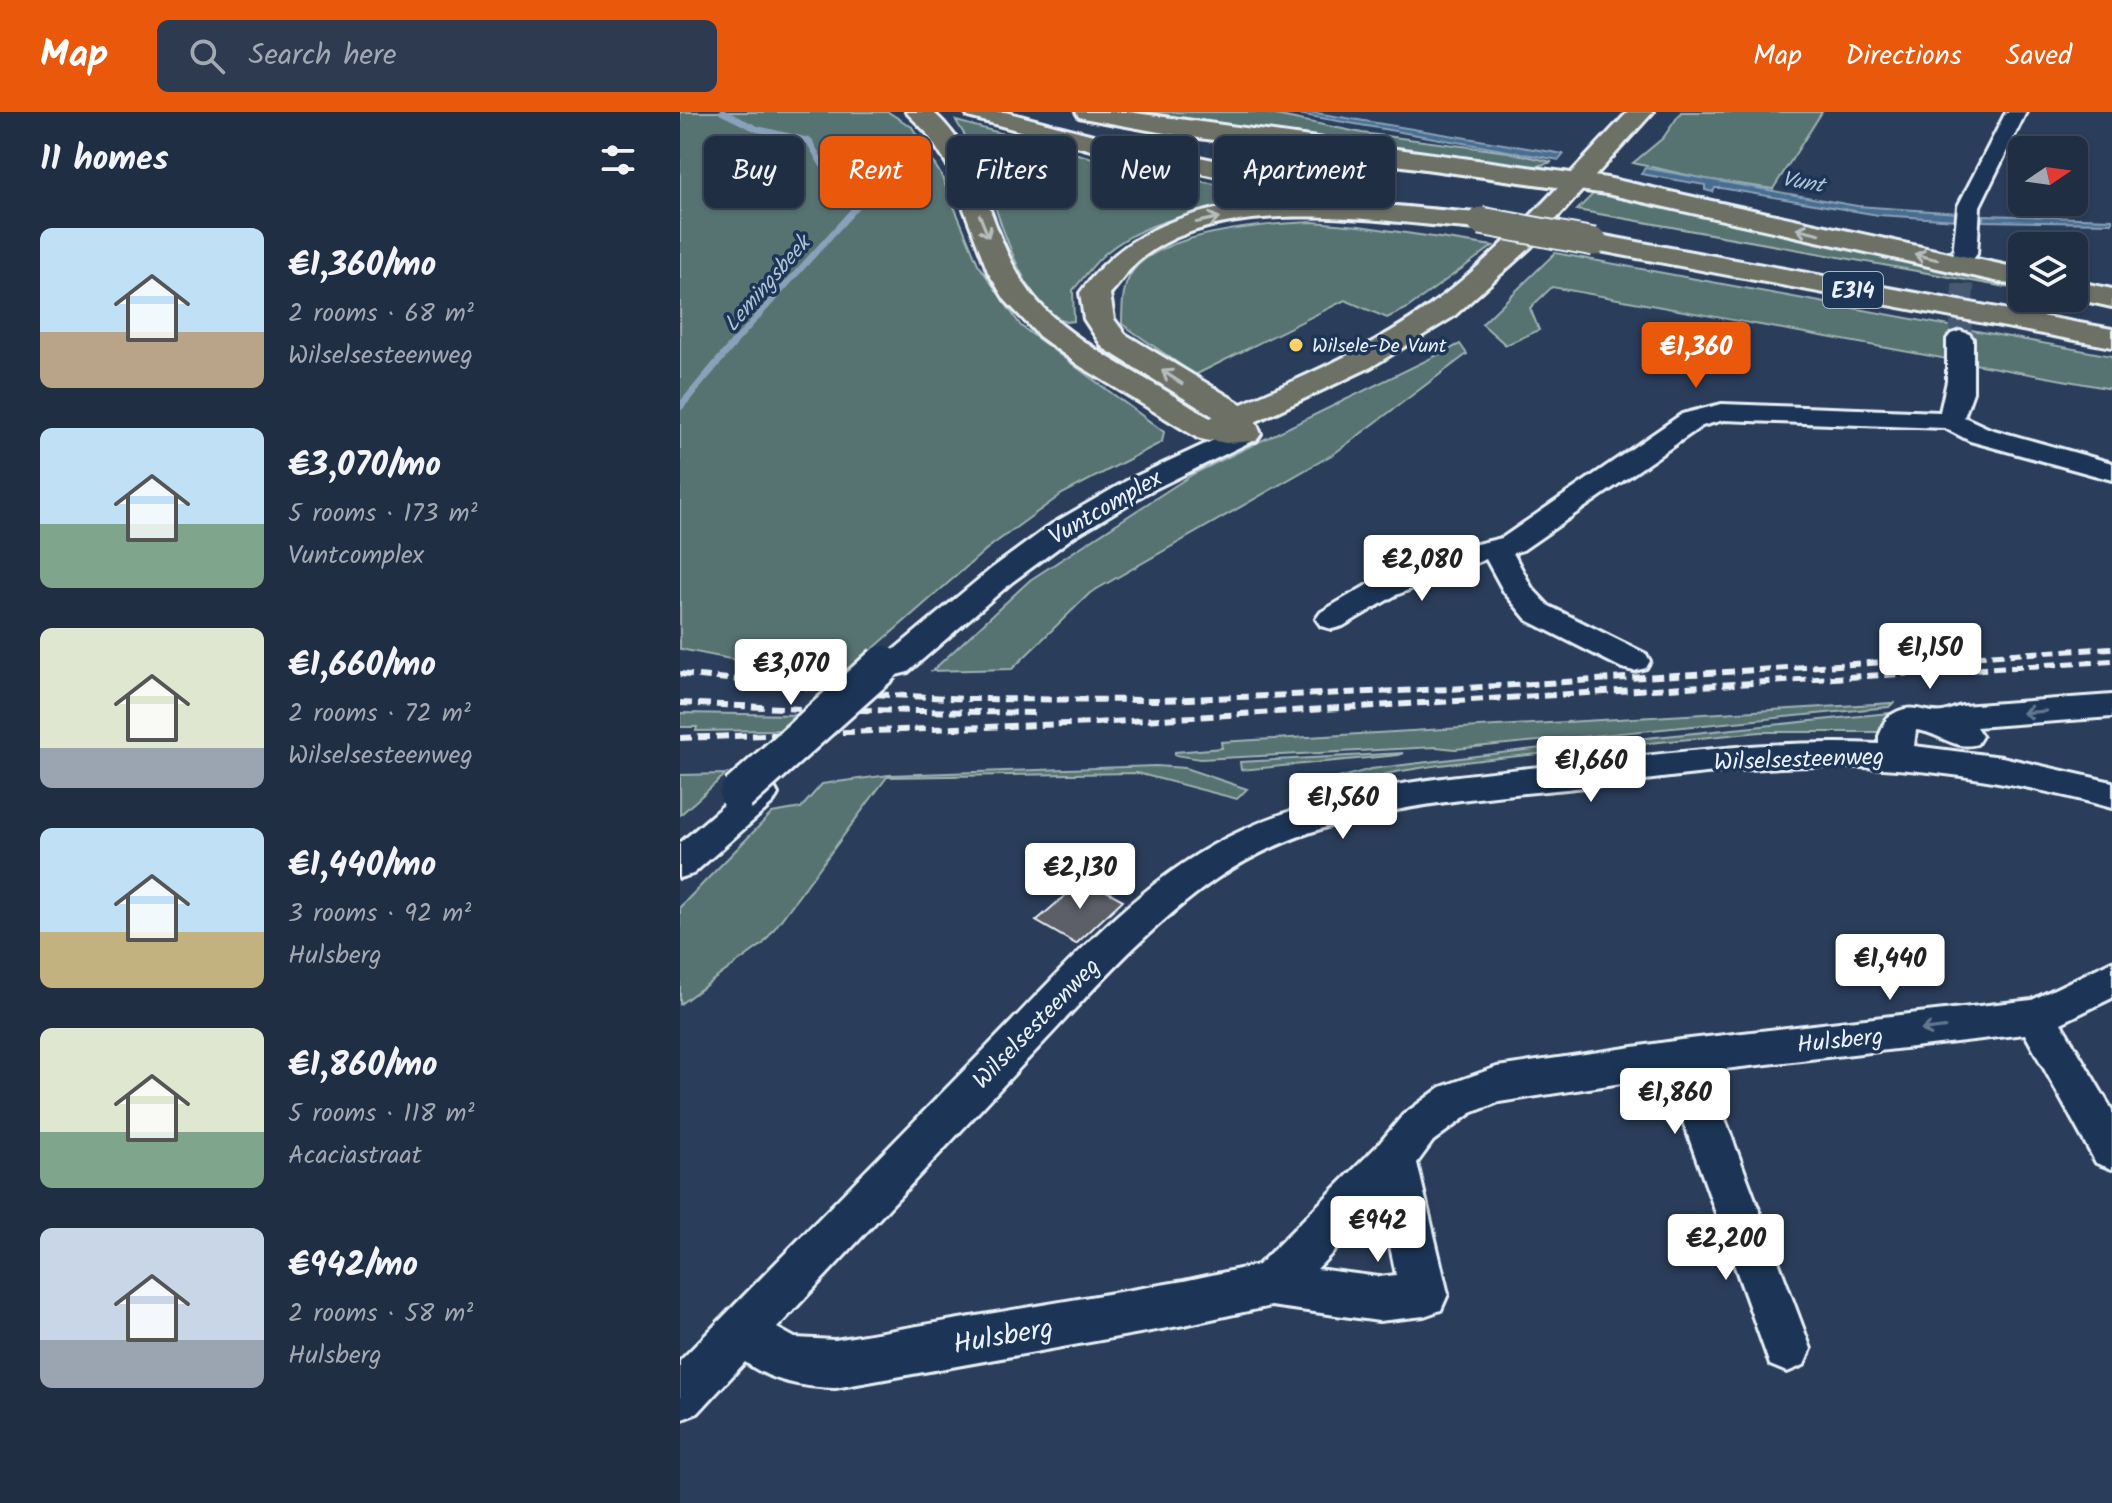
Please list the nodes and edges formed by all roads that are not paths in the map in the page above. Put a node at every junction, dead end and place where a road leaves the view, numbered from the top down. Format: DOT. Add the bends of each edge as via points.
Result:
graph roads {
  1 [pos="918,112"];
  2 [pos="977,112"];
  3 [pos="1046,112"];
  4 [pos="1088,112"];
  5 [pos="1641,112"];
  6 [pos="1664,112"];
  7 [pos="2016,112"];
  8 [pos="1214,151"];
  9 [pos="1602,153"];
  10 [pos="1522,174"];
  11 [pos="1571,191"];
  12 [pos="1423,192"];
  13 [pos="1489,213"];
  14 [pos="1600,233"];
  15 [pos="1965,254"];
  16 [pos="2008,275"];
  17 [pos="2088,293"];
  18 [pos="2112,298"];
  19 [pos="2112,318"];
  20 [pos="2112,338"];
  21 [pos="1960,339"];
  22 [pos="1949,420"];
  23 [pos="1231,428"];
  24 [pos="2112,472"];
  25 [pos="1495,548"];
  26 [pos="1332,619"];
  27 [pos="1634,661"];
  28 [pos="2112,706"];
  29 [pos="1947,724"];
  30 [pos="1898,756"];
  31 [pos="1972,764"];
  32 [pos="749,794"];
  33 [pos="2112,795"];
  34 [pos="680,845"];
  35 [pos="680,864"];
  36 [pos="2112,977"];
  37 [pos="2036,1016"];
  38 [pos="1681,1057"];
  39 [pos="2071,1078"];
  40 [pos="2112,1091"];
  41 [pos="2112,1150"];
  42 [pos="1394,1159"];
  43 [pos="1271,1284"];
  44 [pos="743,1331"];
  45 [pos="1787,1349"];
  46 [pos="680,1396"];
  1 -- 23 [label="main road, one-way" via="951,149 1003,273 1041,321 1081,353"];
  2 -- 13 [label="main road, E314" via="1216,170"];
  3 -- 8 [label="main road"];
  4 -- 10 [label="main road"];
  5 -- 9 [label="main road, Vuntcomplex"];
  6 -- 11 [label="main road, Vuntcomplex"];
  7 -- 15 [label="street" via="1969,206"];
  9 -- 10 [label="main road"];
  9 -- 11 [label="main road, Vuntcomplex"];
  10 -- 11 [label="main road"];
  16 -- 11 [label="main road, one-way"];
  11 -- 23 [label="main road, Vuntcomplex" via="1491,294 1438,335 1387,364"];
  12 -- 13 [label="main road, E314"];
  13 -- 14 [label="main road, E314, bridge"];
  23 -- 13 [label="main road, one-way" via="1114,341 1099,319 1095,293 1129,252 1193,223 1275,211 1348,210 1430,219"];
  14 -- 19 [label="main road, E314"];
  14 -- 20 [label="main road, E314"];
  17 -- 18 [label="main road"];
  21 -- 22 [label="street" via="1960,382"];
  22 -- 24 [label="street" via="1980,435"];
  22 -- 25 [label="street" via="1705,414 1512,544"];
  23 -- 32 [label="street, Vuntcomplex" via="1066,528 1008,570 890,664"];
  25 -- 26 [label="street" via="1385,588"];
  25 -- 27 [label="street" via="1519,592 1538,613"];
  28 -- 29 [label="street, one-way" via="1962,717"];
  29 -- 30 [label="street" via="1918,719 1900,727"];
  29 -- 31 [label="street" via="1971,746"];
  30 -- 31 [label="street, Wilselsesteenweg"];
  30 -- 44 [label="street, Wilselsesteenweg" via="1767,756 1463,786 1348,807 1244,846 1162,899 1093,964"];
  31 -- 33 [label="street, Wilselsesteenweg"];
  32 -- 34 [label="street, Vuntcomplex"];
  32 -- 35 [label="street, Vuntcomplex"];
  36 -- 37 [label="street, Hulsberg"];
  37 -- 38 [label="street, Hulsberg, one-way"];
  37 -- 39 [label="street"];
  38 -- 42 [label="street, Hulsberg" via="1497,1085 1456,1100 1418,1128"];
  38 -- 45 [label="street"];
  39 -- 40 [label="street"];
  39 -- 41 [label="street"];
  42 -- 43 [label="street, Hulsberg"];
  42 -- 43 [label="street, Hulsberg" via="1424,1294 1379,1299"];
  43 -- 44 [label="street, Hulsberg" via="835,1364 781,1360"];
  44 -- 46 [label="street, Wilselsesteenweg"];
}
